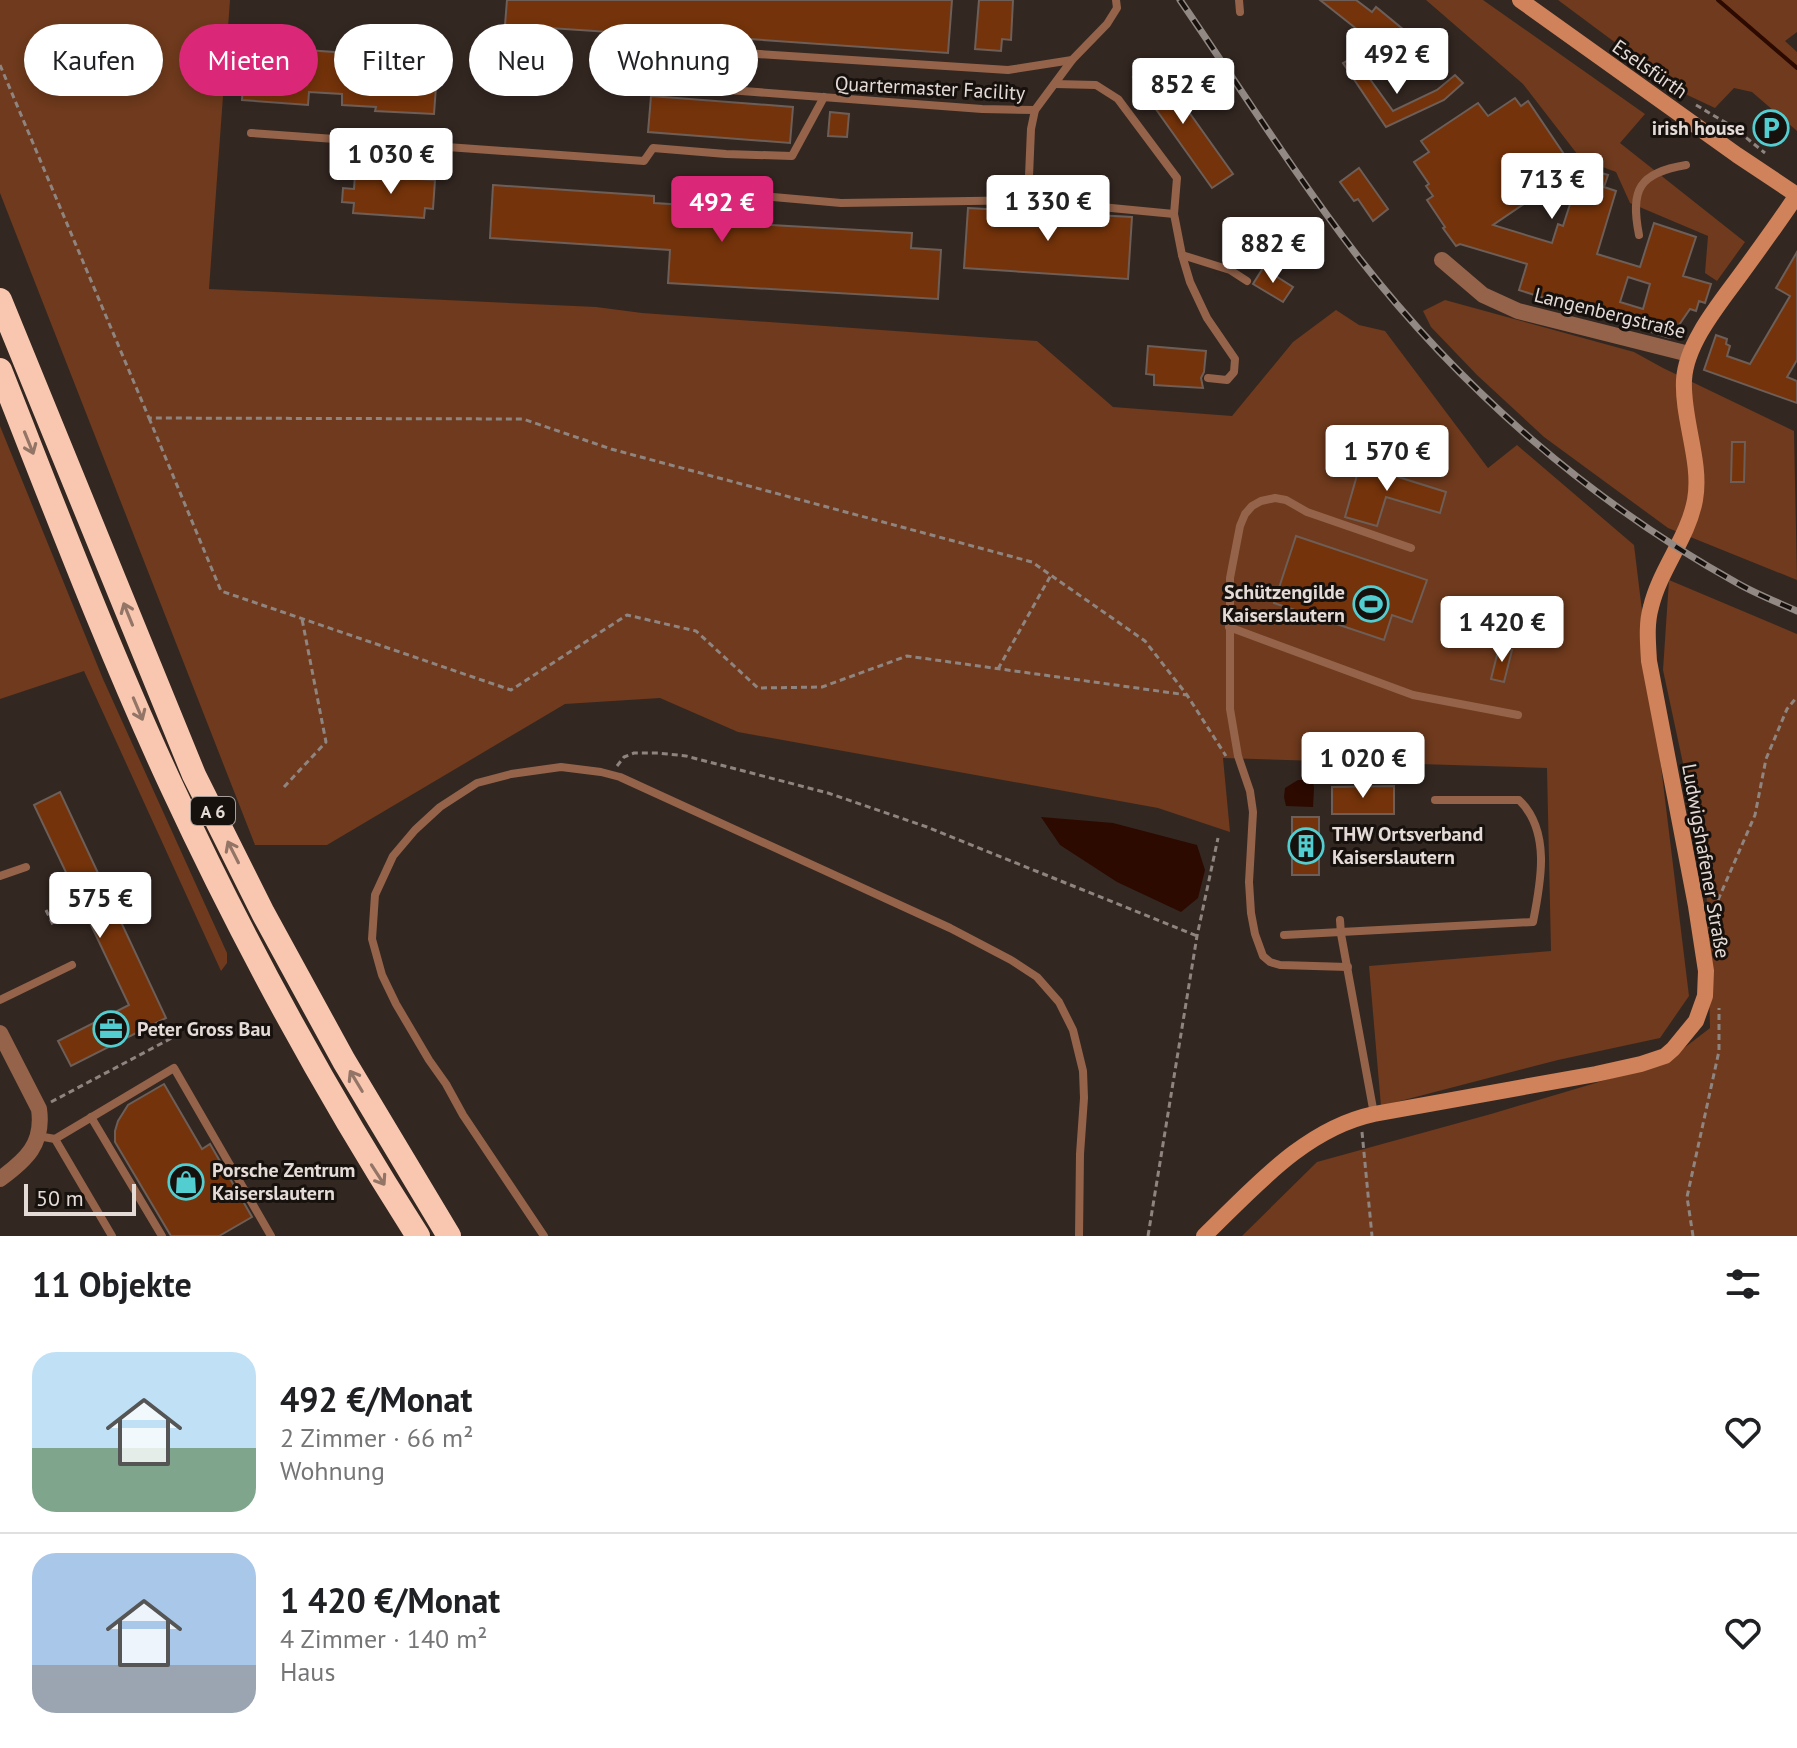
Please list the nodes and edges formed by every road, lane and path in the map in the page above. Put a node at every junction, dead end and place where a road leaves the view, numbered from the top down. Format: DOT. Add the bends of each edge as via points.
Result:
graph roads {
  1 [pos="1116,0"];
  2 [pos="1239,0"];
  3 [pos="1520,0"];
  4 [pos="1240,12"];
  5 [pos="758,54"];
  6 [pos="1072,60"];
  7 [pos="0,65"];
  8 [pos="1055,84"];
  9 [pos="758,92"];
  10 [pos="824,97"];
  11 [pos="1035,110"];
  12 [pos="251,133"];
  13 [pos="1686,165"];
  14 [pos="1797,195"];
  15 [pos="773,197"];
  16 [pos="1028,200"];
  17 [pos="1174,214"];
  18 [pos="1639,235"];
  19 [pos="1182,255"];
  20 [pos="1442,260"];
  21 [pos="1247,281"];
  22 [pos="0,300"];
  23 [pos="1689,354"];
  24 [pos="0,370"];
  25 [pos="1208,378"];
  26 [pos="149,418"];
  27 [pos="1411,548"];
  28 [pos="1051,575"];
  29 [pos="302,619"];
  30 [pos="1229,627"];
  31 [pos="998,669"];
  32 [pos="1187,695"];
  33 [pos="1797,697"];
  34 [pos="1518,715"];
  35 [pos="610,774"];
  36 [pos="1245,779"];
  37 [pos="284,787"];
  38 [pos="1435,800"];
  39 [pos="1218,838"];
  40 [pos="26,867"];
  41 [pos="0,876"];
  42 [pos="46,910"];
  43 [pos="1340,920"];
  44 [pos="54,927"];
  45 [pos="1341,934"];
  46 [pos="1284,935"];
  47 [pos="1197,936"];
  48 [pos="1718,945"];
  49 [pos="72,965"];
  50 [pos="1348,967"];
  51 [pos="0,1000"];
  52 [pos="1719,1006"];
  53 [pos="183,1032"];
  54 [pos="0,1033"];
  55 [pos="51,1102"];
  56 [pos="1368,1115"];
  57 [pos="91,1117"];
  58 [pos="47,1138"];
  59 [pos="0,1179"];
  60 [pos="112,1236"];
  61 [pos="162,1236"];
  62 [pos="271,1236"];
  63 [pos="418,1236"];
  64 [pos="449,1236"];
  65 [pos="544,1236"];
  66 [pos="1079,1236"];
  67 [pos="1148,1236"];
  68 [pos="1204,1236"];
  69 [pos="1372,1236"];
  70 [pos="1693,1236"];
  1 -- 6 [label="lane, Quartermaster Facility" via="1107,24"];
  2 -- 4 [label="lane"];
  3 -- 14 [label="street, Eselsfürth"];
  5 -- 6 [label="lane, Quartermaster Facility" via="1008,70"];
  6 -- 8 [label="lane, Quartermaster Facility"];
  7 -- 26 [label="path"];
  8 -- 11 [label="lane, Quartermaster Facility"];
  8 -- 17 [label="lane, Quartermaster Facility" via="1096,85 1118,99 1177,178"];
  9 -- 10 [label="lane, Quartermaster Facility"];
  10 -- 11 [label="lane, Quartermaster Facility"];
  10 -- 12 [label="lane, Quartermaster Facility" via="792,156 653,148 644,161"];
  11 -- 16 [label="lane, Quartermaster Facility"];
  13 -- 18 [label="lane" via="1651,175 1641,185 1635,215"];
  14 -- 23 [label="street, Langenbergstraße"];
  15 -- 16 [label="lane" via="841,203"];
  16 -- 17 [label="lane"];
  17 -- 19 [label="lane, Quartermaster Facility"];
  19 -- 21 [label="lane"];
  19 -- 25 [label="lane, Quartermaster Facility" via="1207,318 1235,359 1227,380"];
  20 -- 23 [label="street, Langenbergstraße" via="1483,295 1518,311"];
  64 -- 22 [label="highway, A 6, one-way" via="344,1061 194,775"];
  23 -- 56 [label="street, Ludwigshafener Straße" via="1684,383 1695,498 1651,605 1648,639 1706,971 1696,1021 1673,1049 1655,1060"];
  24 -- 63 [label="highway, A 6, one-way" via="170,784 256,961"];
  26 -- 28 [label="path" via="523,419 611,449 1032,562"];
  26 -- 29 [label="path" via="221,591"];
  27 -- 30 [label="lane" via="1286,500 1261,501 1240,526 1230,578"];
  28 -- 31 [label="path"];
  28 -- 32 [label="path" via="1145,641"];
  29 -- 31 [label="path" via="511,690 627,615 696,631 758,688 822,687 907,656"];
  29 -- 37 [label="path" via="326,742"];
  30 -- 34 [label="lane" via="1413,695"];
  30 -- 36 [label="lane" via="1230,709"];
  31 -- 32 [label="path"];
  32 -- 36 [label="path"];
  33 -- 48 [label="path" via="1766,759 1755,815 1718,900"];
  35 -- 47 [label="path" via="624,757 658,753 828,793 927,827"];
  35 -- 65 [label="lane" via="561,767 477,783 415,830 393,856 375,895 372,939 389,990 463,1115"];
  35 -- 66 [label="lane" via="950,928 1037,977 1059,1002 1073,1030 1083,1071"];
  36 -- 50 [label="lane" via="1253,812 1251,913 1263,956 1280,965"];
  38 -- 45 [label="lane" via="1519,800 1527,808 1540,852 1533,922"];
  39 -- 47 [label="path"];
  40 -- 41 [label="lane"];
  42 -- 44 [label="path"];
  43 -- 45 [label="lane"];
  45 -- 46 [label="lane"];
  45 -- 50 [label="lane"];
  47 -- 67 [label="path"];
  49 -- 51 [label="lane"];
  50 -- 56 [label="lane"];
  52 -- 70 [label="path" via="1719,1051 1687,1197"];
  53 -- 55 [label="path"];
  54 -- 58 [label="street" via="39,1109"];
  56 -- 68 [label="street, Ludwigshafener Straße" via="1326,1132 1296,1152"];
  56 -- 69 [label="path"];
  57 -- 58 [label="lane"];
  57 -- 61 [label="lane"];
  57 -- 62 [label="lane" via="174,1068"];
  58 -- 59 [label="street"];
  58 -- 60 [label="lane"];
}
